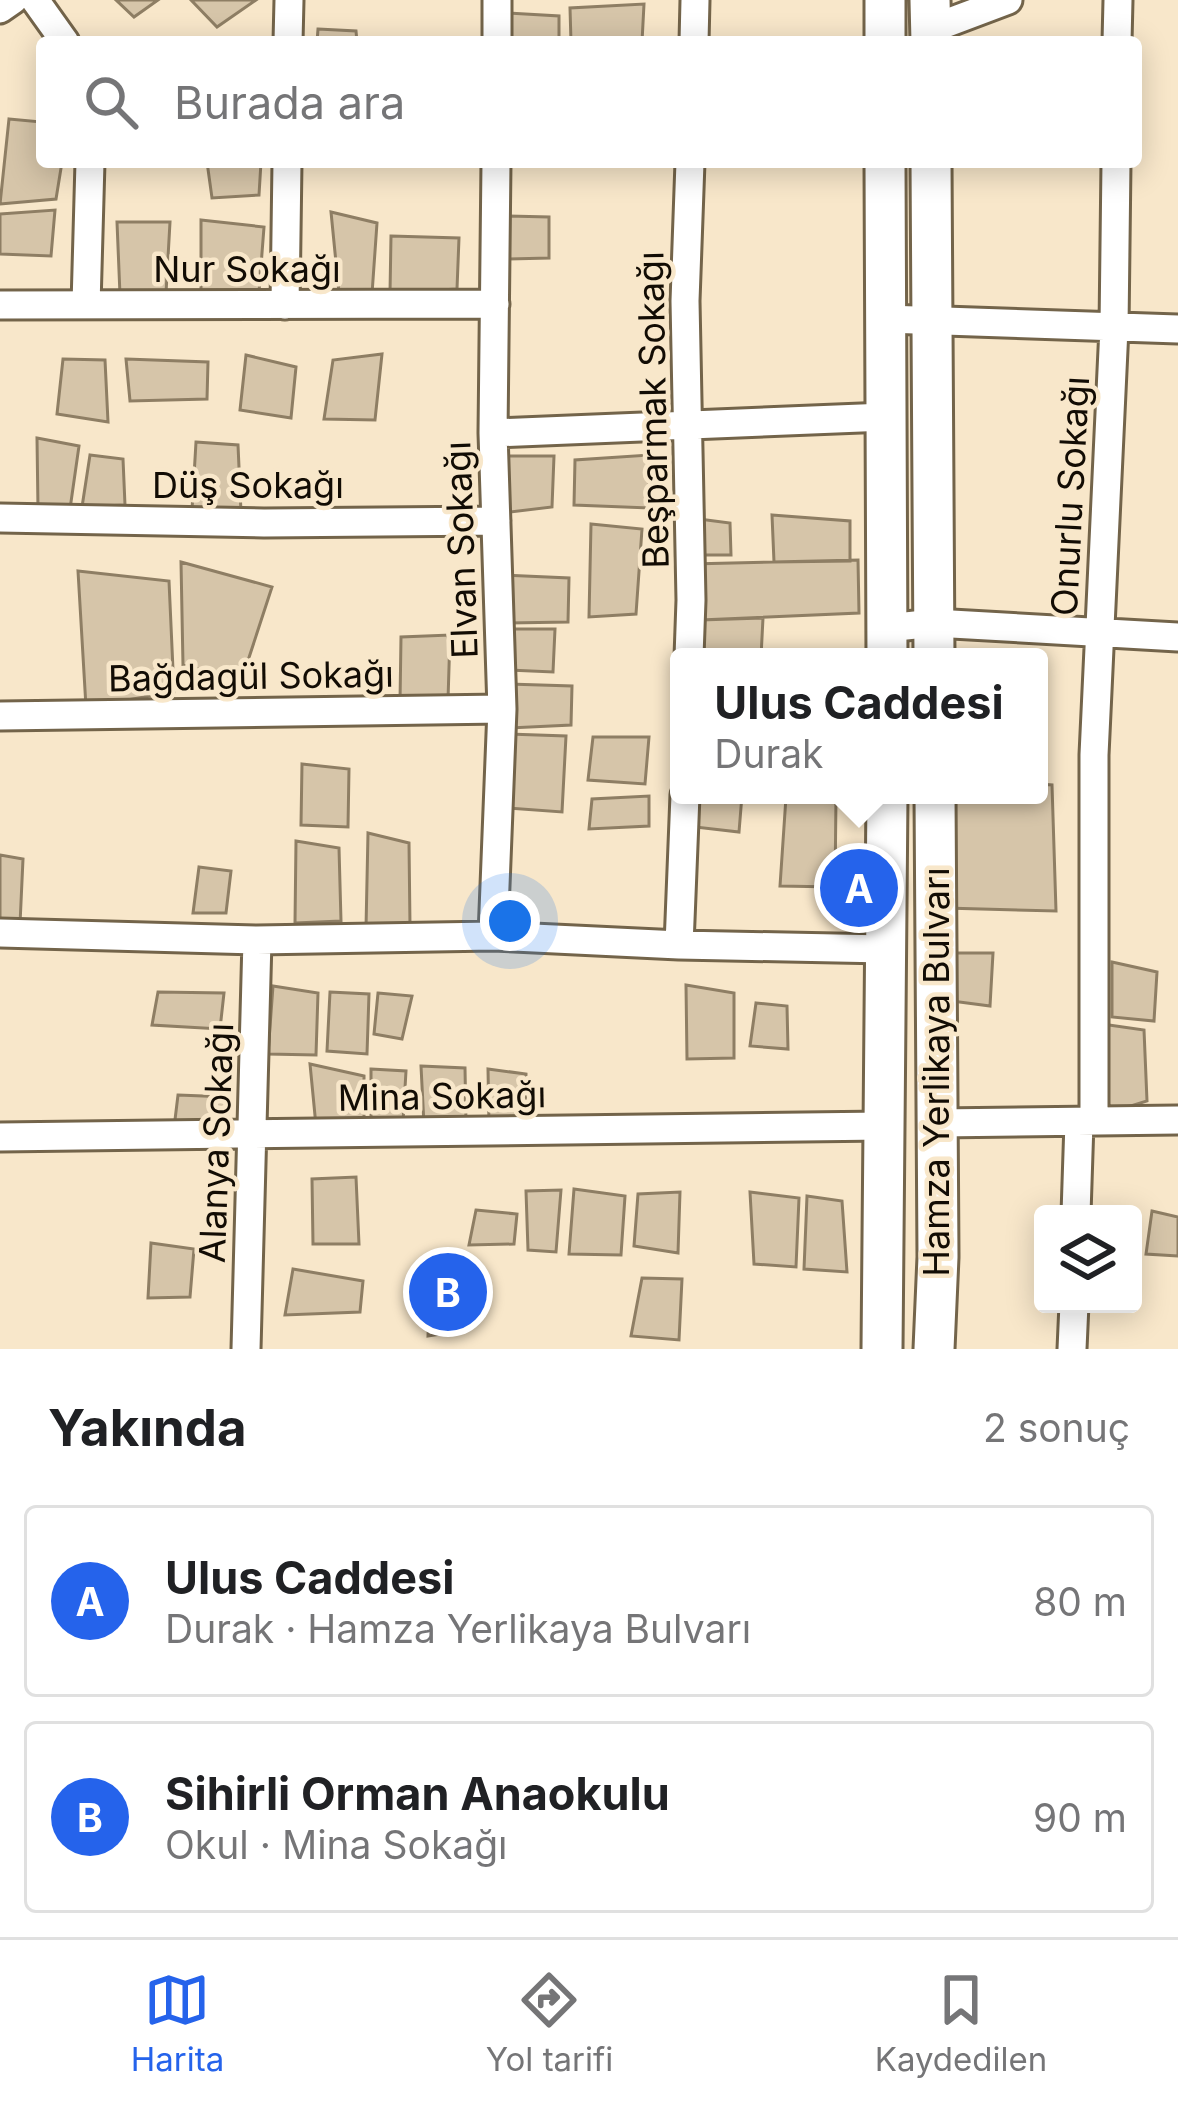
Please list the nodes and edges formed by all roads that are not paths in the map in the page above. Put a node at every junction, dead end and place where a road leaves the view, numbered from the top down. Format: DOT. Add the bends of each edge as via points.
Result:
graph roads {
  1 [pos="13,0"];
  2 [pos="35,0"];
  3 [pos="289,0"];
  4 [pos="497,0"];
  5 [pos="695,0"];
  6 [pos="885,0"];
  7 [pos="1008,0"];
  8 [pos="1118,0"];
  9 [pos="0,9"];
  10 [pos="931,24"];
  11 [pos="61,36"];
  12 [pos="288,36"];
  13 [pos="497,36"];
  14 [pos="694,36"];
  15 [pos="885,36"];
  16 [pos="1117,36"];
  17 [pos="90,168"];
  18 [pos="287,168"];
  19 [pos="496,168"];
  20 [pos="690,168"];
  21 [pos="885,168"];
  22 [pos="931,168"];
  23 [pos="1116,168"];
  24 [pos="0,304"];
  25 [pos="86,304"];
  26 [pos="495,304"];
  27 [pos="285,305"];
  28 [pos="886,319"];
  29 [pos="931,319"];
  30 [pos="1114,328"];
  31 [pos="1178,329"];
  32 [pos="886,417"];
  33 [pos="688,425"];
  34 [pos="493,433"];
  35 [pos="0,518"];
  36 [pos="496,520"];
  37 [pos="1100,634"];
  38 [pos="1178,637"];
  39 [pos="934,640"];
  40 [pos="887,642"];
  41 [pos="689,648"];
  42 [pos="502,709"];
  43 [pos="0,716"];
  44 [pos="685,804"];
  45 [pos="887,804"];
  46 [pos="935,804"];
  47 [pos="0,933"];
  48 [pos="493,936"];
  49 [pos="257,940"];
  50 [pos="679,945"];
  51 [pos="886,949"];
  52 [pos="1178,1120"];
  53 [pos="1086,1121"];
  54 [pos="937,1123"];
  55 [pos="884,1126"];
  56 [pos="252,1134"];
  57 [pos="0,1137"];
  58 [pos="1077,1205"];
  59 [pos="1074,1313"];
  60 [pos="246,1349"];
  61 [pos="882,1349"];
  62 [pos="934,1349"];
  63 [pos="1072,1349"];
  1 -- 9 [label="street"];
  2 -- 11 [label="street"];
  3 -- 12 [label="street"];
  4 -- 13 [label="street"];
  5 -- 14 [label="street"];
  6 -- 15 [label="main road"];
  7 -- 10 [label="street"];
  8 -- 16 [label="street"];
  17 -- 25 [label="street"];
  18 -- 27 [label="street"];
  19 -- 26 [label="street, Elvan Sokağı"];
  20 -- 33 [label="street, Beşparmak Sokağı"];
  21 -- 28 [label="main road"];
  22 -- 29 [label="main road"];
  23 -- 30 [label="street, Onurlu Sokağı"];
  24 -- 25 [label="street, Nur Sokağı"];
  25 -- 27 [label="street, Nur Sokağı"];
  26 -- 27 [label="street, Nur Sokağı"];
  26 -- 34 [label="street, Elvan Sokağı"];
  28 -- 29 [label="street"];
  28 -- 32 [label="main road"];
  29 -- 30 [label="street"];
  29 -- 39 [label="main road"];
  30 -- 31 [label="street"];
  30 -- 37 [label="street, Onurlu Sokağı"];
  32 -- 33 [label="street"];
  32 -- 40 [label="main road"];
  33 -- 34 [label="street"];
  33 -- 41 [label="street, Beşparmak Sokağı"];
  34 -- 36 [label="street, Elvan Sokağı"];
  35 -- 36 [label="street, Düş Sokağı"];
  36 -- 42 [label="street, Elvan Sokağı"];
  37 -- 38 [label="street"];
  37 -- 39 [label="street"];
  37 -- 53 [label="street, Onurlu Sokağı"];
  39 -- 40 [label="street"];
  42 -- 43 [label="street, Bağdagül Sokağı"];
  42 -- 48 [label="street, Elvan Sokağı"];
  44 -- 50 [label="street"];
  45 -- 51 [label="main road, Hamza Yerlikaya Bulvarı"];
  46 -- 54 [label="main road, Hamza Yerlikaya Bulvarı"];
  47 -- 49 [label="street"];
  48 -- 49 [label="street"];
  48 -- 50 [label="street"];
  49 -- 56 [label="street, Alanya Sokağı"];
  50 -- 51 [label="street"];
  51 -- 55 [label="main road, Hamza Yerlikaya Bulvarı"];
  52 -- 53 [label="street"];
  53 -- 54 [label="street"];
  53 -- 58 [label="street, Onurlu Sokağı"];
  54 -- 62 [label="main road, Hamza Yerlikaya Bulvarı"];
  55 -- 56 [label="street, Mina Sokağı"];
  55 -- 61 [label="main road, Hamza Yerlikaya Bulvarı"];
  56 -- 57 [label="street, Mina Sokağı"];
  56 -- 60 [label="street, Alanya Sokağı"];
  59 -- 63 [label="street"];
}
